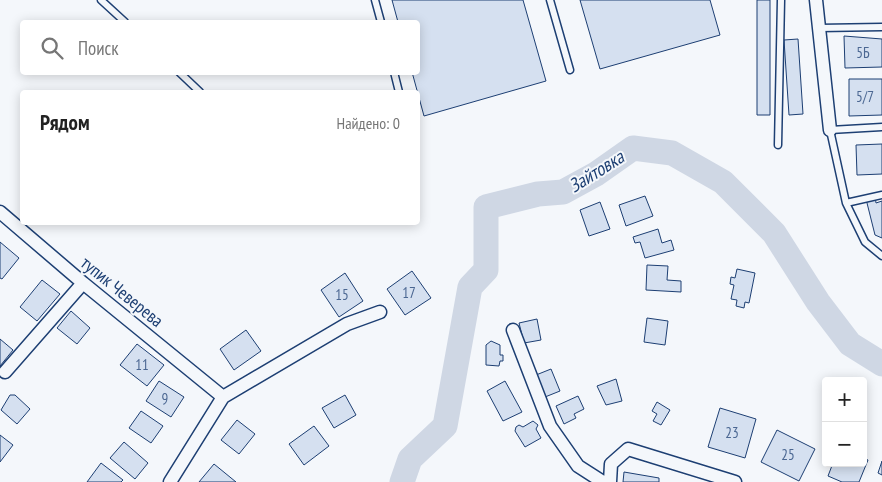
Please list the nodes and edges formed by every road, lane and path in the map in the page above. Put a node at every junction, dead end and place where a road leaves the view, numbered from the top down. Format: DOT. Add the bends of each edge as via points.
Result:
graph roads {
  1 [pos="101,0"];
  2 [pos="375,0"];
  3 [pos="550,0"];
  4 [pos="781,0"];
  5 [pos="816,0"];
  6 [pos="123,20"];
  7 [pos="380,20"];
  8 [pos="882,27"];
  9 [pos="819,28"];
  10 [pos="570,70"];
  11 [pos="181,75"];
  12 [pos="395,75"];
  13 [pos="198,90"];
  14 [pos="398,90"];
  15 [pos="882,128"];
  16 [pos="830,130"];
  17 [pos="778,144"];
  18 [pos="882,195"];
  19 [pos="846,203"];
  20 [pos="0,212"];
  21 [pos="882,256"];
  22 [pos="82,283"];
  23 [pos="380,312"];
  24 [pos="512,330"];
  25 [pos="5,372"];
  26 [pos="223,397"];
  27 [pos="170,482"];
  28 [pos="603,482"];
  29 [pos="610,482"];
  30 [pos="734,482"];
  1 -- 6 [label="lane"];
  2 -- 7 [label="lane"];
  3 -- 10 [label="lane"];
  4 -- 17 [label="lane"];
  5 -- 9 [label="street"];
  8 -- 9 [label="lane"];
  9 -- 16 [label="street"];
  11 -- 13 [label="lane"];
  12 -- 14 [label="lane"];
  15 -- 16 [label="lane"];
  16 -- 19 [label="lane"];
  18 -- 19 [label="lane"];
  19 -- 21 [label="lane" via="865,242"];
  20 -- 22 [label="street, тупик Чеверева"];
  22 -- 25 [label="street"];
  22 -- 26 [label="street, тупик Чеверева"];
  23 -- 26 [label="street" via="347,324"];
  24 -- 28 [label="street" via="550,426 578,466"];
  26 -- 27 [label="street"];
  29 -- 30 [label="street" via="611,464 628,449"];
}
